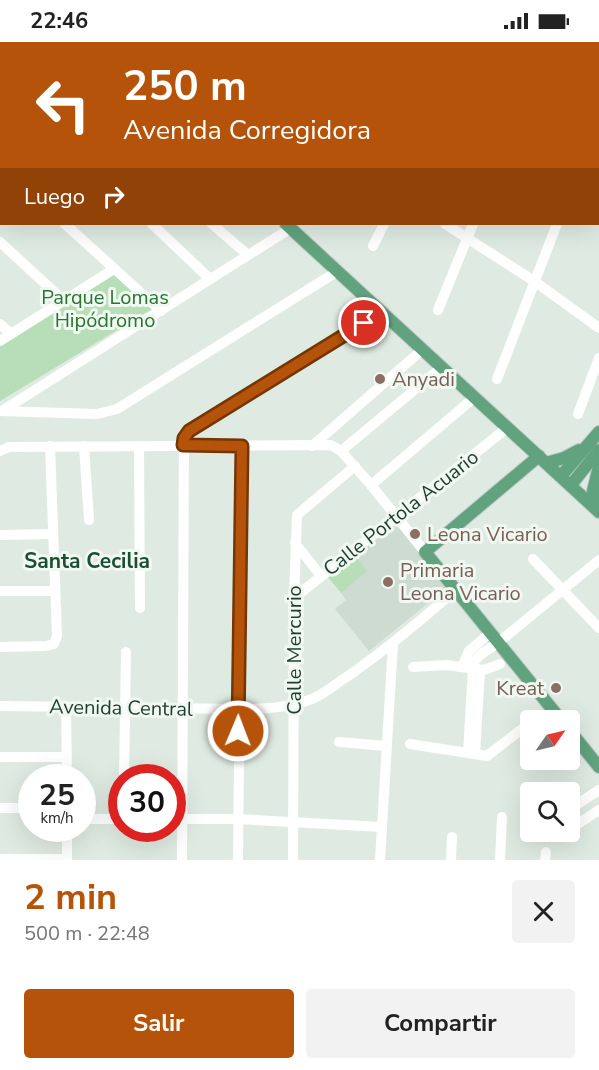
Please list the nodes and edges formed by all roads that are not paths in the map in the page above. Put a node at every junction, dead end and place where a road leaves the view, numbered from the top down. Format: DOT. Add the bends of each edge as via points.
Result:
graph roads {
  1 [pos="66,225"];
  2 [pos="153,225"];
  3 [pos="213,225"];
  4 [pos="384,225"];
  5 [pos="446,225"];
  6 [pos="472,225"];
  7 [pos="557,225"];
  8 [pos="289,226"];
  9 [pos="466,238"];
  10 [pos="0,242"];
  11 [pos="373,246"];
  12 [pos="248,255"];
  13 [pos="114,269"];
  14 [pos="338,271"];
  15 [pos="210,279"];
  16 [pos="534,281"];
  17 [pos="64,301"];
  18 [pos="438,310"];
  19 [pos="161,311"];
  20 [pos="381,312"];
  21 [pos="0,324"];
  22 [pos="599,328"];
  23 [pos="11,334"];
  24 [pos="0,341"];
  25 [pos="422,350"];
  26 [pos="599,358"];
  27 [pos="442,367"];
  28 [pos="497,379"];
  29 [pos="475,397"];
  30 [pos="1,411"];
  31 [pos="578,414"];
  32 [pos="507,428"];
  33 [pos="599,432"];
  34 [pos="183,445"];
  35 [pos="50,446"];
  36 [pos="84,446"];
  37 [pos="139,446"];
  38 [pos="242,446"];
  39 [pos="312,446"];
  40 [pos="594,446"];
  41 [pos="0,451"];
  42 [pos="342,451"];
  43 [pos="543,460"];
  44 [pos="355,466"];
  45 [pos="599,466"];
  46 [pos="561,476"];
  47 [pos="371,485"];
  48 [pos="571,485"];
  49 [pos="597,510"];
  50 [pos="396,516"];
  51 [pos="89,520"];
  52 [pos="53,534"];
  53 [pos="0,535"];
  54 [pos="295,543"];
  55 [pos="425,552"];
  56 [pos="533,559"];
  57 [pos="599,560"];
  58 [pos="321,576"];
  59 [pos="456,590"];
  60 [pos="564,590"];
  61 [pos="0,591"];
  62 [pos="55,591"];
  63 [pos="294,598"];
  64 [pos="140,608"];
  65 [pos="599,628"];
  66 [pos="491,632"];
  67 [pos="500,642"];
  68 [pos="393,644"];
  69 [pos="0,647"];
  70 [pos="126,652"];
  71 [pos="500,664"];
  72 [pos="413,667"];
  73 [pos="472,669"];
  74 [pos="294,704"];
  75 [pos="0,706"];
  76 [pos="66,707"];
  77 [pos="125,707"];
  78 [pos="184,709"];
  79 [pos="239,709"];
  80 [pos="553,710"];
  81 [pos="520,730"];
  82 [pos="339,742"];
  83 [pos="580,743"];
  84 [pos="410,744"];
  85 [pos="386,746"];
  86 [pos="472,754"];
  87 [pos="0,757"];
  88 [pos="66,757"];
  89 [pos="66,764"];
  90 [pos="124,764"];
  91 [pos="181,764"];
  92 [pos="599,767"];
  93 [pos="599,790"];
  94 [pos="580,802"];
  95 [pos="0,808"];
  96 [pos="18,808"];
  97 [pos="599,810"];
  98 [pos="502,817"];
  99 [pos="186,819"];
  100 [pos="238,819"];
  101 [pos="293,822"];
  102 [pos="580,824"];
  103 [pos="382,826"];
  104 [pos="452,837"];
  105 [pos="67,842"];
  106 [pos="180,842"];
  107 [pos="0,859"];
  108 [pos="67,860"];
  109 [pos="182,860"];
  110 [pos="238,860"];
  111 [pos="293,860"];
  112 [pos="380,860"];
  113 [pos="451,860"];
  114 [pos="500,860"];
  1 -- 13 [label="street"];
  2 -- 15 [label="street"];
  3 -- 12 [label="street"];
  4 -- 11 [label="street"];
  5 -- 9 [label="street"];
  6 -- 9 [label="street"];
  7 -- 16 [label="street"];
  8 -- 12 [label="street"];
  8 -- 14 [label="main road"];
  9 -- 16 [label="street"];
  9 -- 18 [label="street"];
  10 -- 17 [label="street"];
  12 -- 15 [label="street"];
  13 -- 17 [label="street"];
  13 -- 19 [label="street"];
  14 -- 20 [label="main road"];
  14 -- 30 [label="street" via="117,409 97,414"];
  15 -- 19 [label="street"];
  16 -- 22 [label="street"];
  16 -- 28 [label="street"];
  17 -- 23 [label="street"];
  19 -- 30 [label="street"];
  20 -- 25 [label="main road"];
  20 -- 34 [label="street" via="189,431"];
  21 -- 23 [label="street"];
  23 -- 24 [label="street"];
  25 -- 27 [label="main road"];
  25 -- 39 [label="street"];
  26 -- 31 [label="street"];
  27 -- 29 [label="main road"];
  27 -- 42 [label="street"];
  29 -- 32 [label="main road"];
  29 -- 47 [label="street"];
  32 -- 43 [label="main road"];
  32 -- 50 [label="street, Calle Portola Acuario"];
  33 -- 40 [label="main road"];
  34 -- 37 [label="street"];
  34 -- 38 [label="street"];
  34 -- 78 [label="street"];
  35 -- 36 [label="street"];
  35 -- 41 [label="street" via="9,447"];
  35 -- 52 [label="street"];
  36 -- 37 [label="street"];
  36 -- 51 [label="street"];
  37 -- 64 [label="street"];
  38 -- 39 [label="street"];
  38 -- 79 [label="street"];
  39 -- 42 [label="street" via="331,445"];
  40 -- 43 [label="main road" via="564,458"];
  40 -- 46 [label="main road"];
  40 -- 48 [label="main road"];
  42 -- 44 [label="street"];
  43 -- 46 [label="main road"];
  43 -- 55 [label="main road"];
  44 -- 47 [label="street"];
  44 -- 54 [label="street, Calle Mercurio" via="297,514"];
  45 -- 49 [label="main road" via="593,491"];
  46 -- 48 [label="main road"];
  47 -- 50 [label="street"];
  48 -- 49 [label="main road"];
  50 -- 55 [label="street"];
  50 -- 58 [label="street, Calle Portola Acuario"];
  52 -- 53 [label="street"];
  52 -- 62 [label="street"];
  54 -- 58 [label="street"];
  54 -- 63 [label="street, Calle Mercurio"];
  55 -- 59 [label="main road"];
  56 -- 60 [label="street"];
  57 -- 60 [label="street"];
  58 -- 63 [label="street, Calle Portola Acuario"];
  59 -- 66 [label="main road"];
  59 -- 68 [label="street, Avenida Central"];
  60 -- 65 [label="street"];
  60 -- 67 [label="street"];
  61 -- 62 [label="street"];
  62 -- 69 [label="street" via="54,644"];
  63 -- 74 [label="street, Calle Mercurio"];
  66 -- 67 [label="main road"];
  66 -- 73 [label="street" via="470,651"];
  67 -- 73 [label="street" via="477,658"];
  67 -- 80 [label="main road"];
  68 -- 74 [label="street, Avenida Central" via="326,691"];
  68 -- 85 [label="street"];
  70 -- 77 [label="street"];
  71 -- 73 [label="street"];
  72 -- 73 [label="street" via="446,665"];
  73 -- 86 [label="street"];
  74 -- 79 [label="street, Avenida Central"];
  74 -- 101 [label="street, Calle Mercurio"];
  75 -- 76 [label="street, Avenida Central"];
  76 -- 77 [label="street, Avenida Central"];
  76 -- 88 [label="street"];
  77 -- 78 [label="street, Avenida Central"];
  77 -- 90 [label="street"];
  78 -- 79 [label="street, Avenida Central"];
  78 -- 91 [label="street"];
  79 -- 100 [label="street"];
  81 -- 86 [label="street" via="491,754"];
  82 -- 85 [label="street"];
  83 -- 92 [label="main road"];
  84 -- 86 [label="street"];
  85 -- 103 [label="street"];
  87 -- 88 [label="street"];
  88 -- 89 [label="street"];
  93 -- 94 [label="street"];
  95 -- 96 [label="street"];
  97 -- 102 [label="street"];
  98 -- 114 [label="street"];
  99 -- 100 [label="street"];
  100 -- 101 [label="street"];
  100 -- 110 [label="street"];
  101 -- 103 [label="street"];
  101 -- 111 [label="street, Calle Mercurio"];
  103 -- 112 [label="street"];
  104 -- 113 [label="street"];
  105 -- 108 [label="street"];
  106 -- 109 [label="street"];
  107 -- 108 [label="street"];
}
